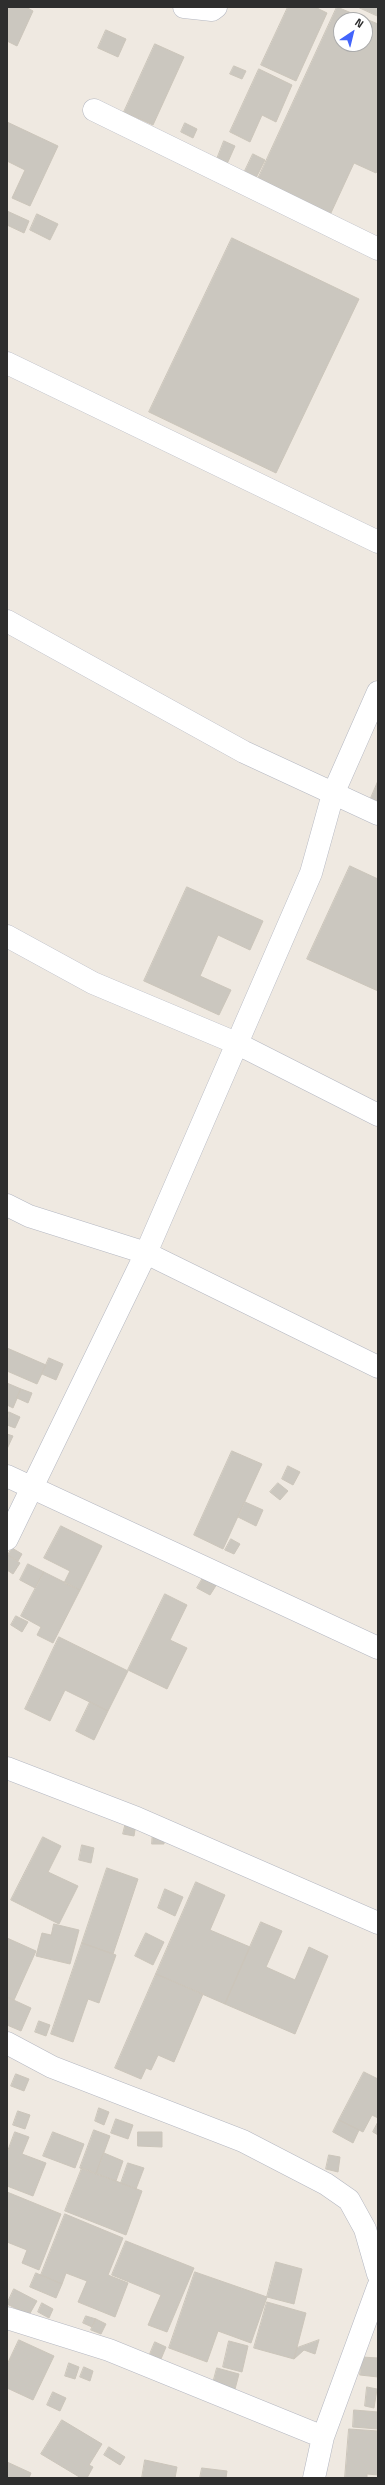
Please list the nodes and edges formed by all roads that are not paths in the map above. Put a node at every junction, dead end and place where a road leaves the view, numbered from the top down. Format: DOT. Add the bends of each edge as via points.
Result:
graph roads {
  1 [pos="184,7"];
  2 [pos="216,7"];
  3 [pos="94,110"];
  4 [pos="378,249"];
  5 [pos="7,363"];
  6 [pos="378,542"];
  7 [pos="7,620"];
  8 [pos="378,692"];
  9 [pos="332,794"];
  10 [pos="378,814"];
  11 [pos="7,936"];
  12 [pos="236,1044"];
  13 [pos="378,1115"];
  14 [pos="7,1205"];
  15 [pos="146,1253"];
  16 [pos="378,1367"];
  17 [pos="7,1476"];
  18 [pos="33,1488"];
  19 [pos="7,1539"];
  20 [pos="378,1648"];
  21 [pos="7,1768"];
  22 [pos="378,1923"];
  23 [pos="7,2043"];
  24 [pos="378,2274"];
  25 [pos="378,2287"];
  26 [pos="7,2318"];
  27 [pos="323,2437"];
  28 [pos="314,2478"];
  1 -- 2 [label="street" via="212,10"];
  3 -- 4 [label="street"];
  5 -- 6 [label="street"];
  7 -- 9 [label="street" via="244,752"];
  8 -- 9 [label="street"];
  9 -- 10 [label="street"];
  9 -- 12 [label="street" via="311,872"];
  11 -- 12 [label="street" via="93,983"];
  12 -- 13 [label="street"];
  12 -- 15 [label="street"];
  14 -- 15 [label="street" via="29,1216"];
  15 -- 16 [label="street"];
  15 -- 18 [label="street"];
  17 -- 18 [label="street"];
  18 -- 19 [label="street"];
  18 -- 20 [label="street"];
  21 -- 22 [label="street" via="137,1818"];
  23 -- 24 [label="street" via="52,2067 244,2141 326,2184 349,2200 365,2230"];
  25 -- 27 [label="street"];
  26 -- 27 [label="street" via="109,2350"];
  27 -- 28 [label="street"];
}
